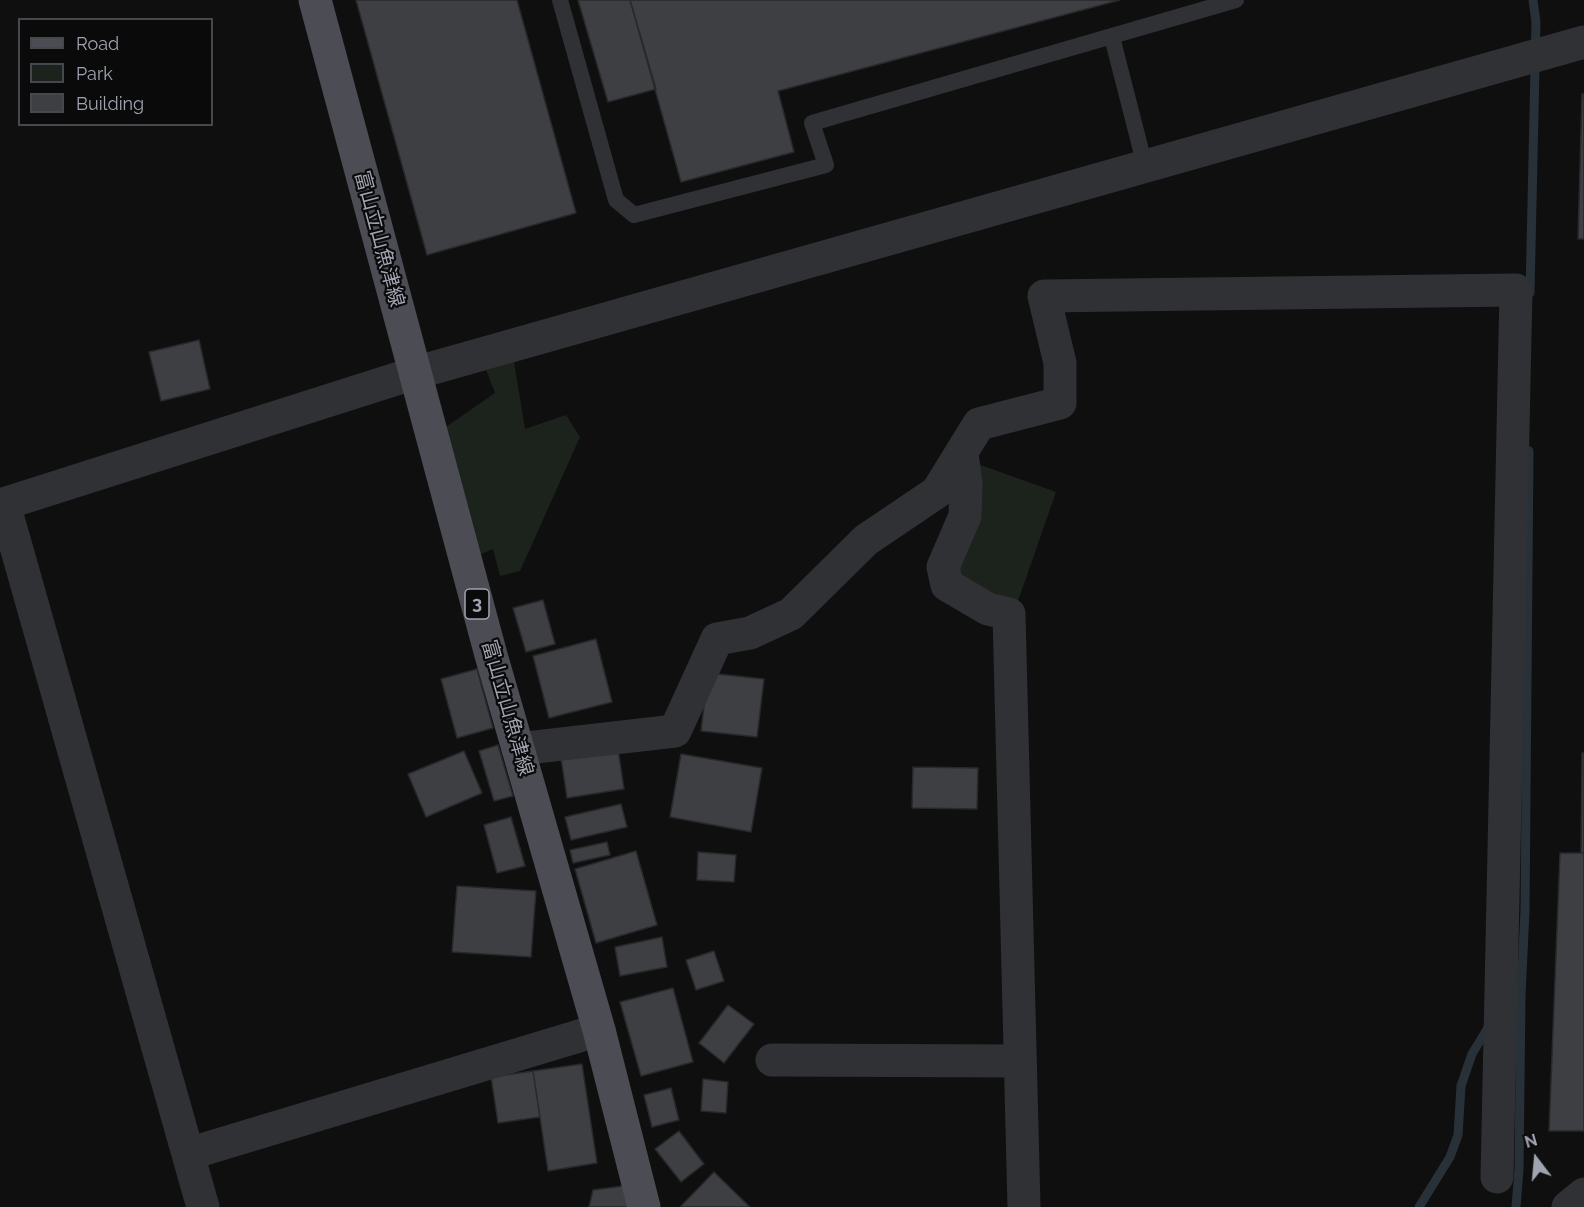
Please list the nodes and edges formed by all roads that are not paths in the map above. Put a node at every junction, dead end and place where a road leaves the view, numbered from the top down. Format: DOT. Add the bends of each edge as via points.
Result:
graph roads {
  1 [pos="315,0"];
  2 [pos="560,0"];
  3 [pos="1236,0"];
  4 [pos="1112,37"];
  5 [pos="1584,42"];
  6 [pos="1145,166"];
  7 [pos="415,373"];
  8 [pos="962,454"];
  9 [pos="2,505"];
  10 [pos="518,749"];
  11 [pos="599,1030"];
  12 [pos="772,1060"];
  13 [pos="1020,1061"];
  14 [pos="188,1155"];
  15 [pos="1497,1177"];
  16 [pos="203,1207"];
  17 [pos="644,1207"];
  18 [pos="1024,1207"];
  1 -- 7 [label="main road, 富山立山魚津線 / 3"];
  2 -- 4 [label="lane" via="616,200 634,215 826,165 812,123"];
  3 -- 4 [label="lane"];
  4 -- 6 [label="lane"];
  5 -- 6 [label="street"];
  6 -- 7 [label="street"];
  7 -- 9 [label="street"];
  7 -- 10 [label="main road, 富山立山魚津線 / 3"];
  8 -- 10 [label="street" via="937,492 866,540 791,614 750,633 717,639 675,731"];
  8 -- 13 [label="street" via="965,516 943,567 947,585 988,609 1008,615"];
  8 -- 15 [label="street" via="979,424 1060,403 1060,363 1044,296 1516,290"];
  9 -- 14 [label="street"];
  10 -- 11 [label="main road, 富山立山魚津線 / 3"];
  11 -- 14 [label="street"];
  11 -- 17 [label="main road, 富山立山魚津線 / 3"];
  12 -- 13 [label="street"];
  13 -- 18 [label="street"];
  14 -- 16 [label="street"];
}
